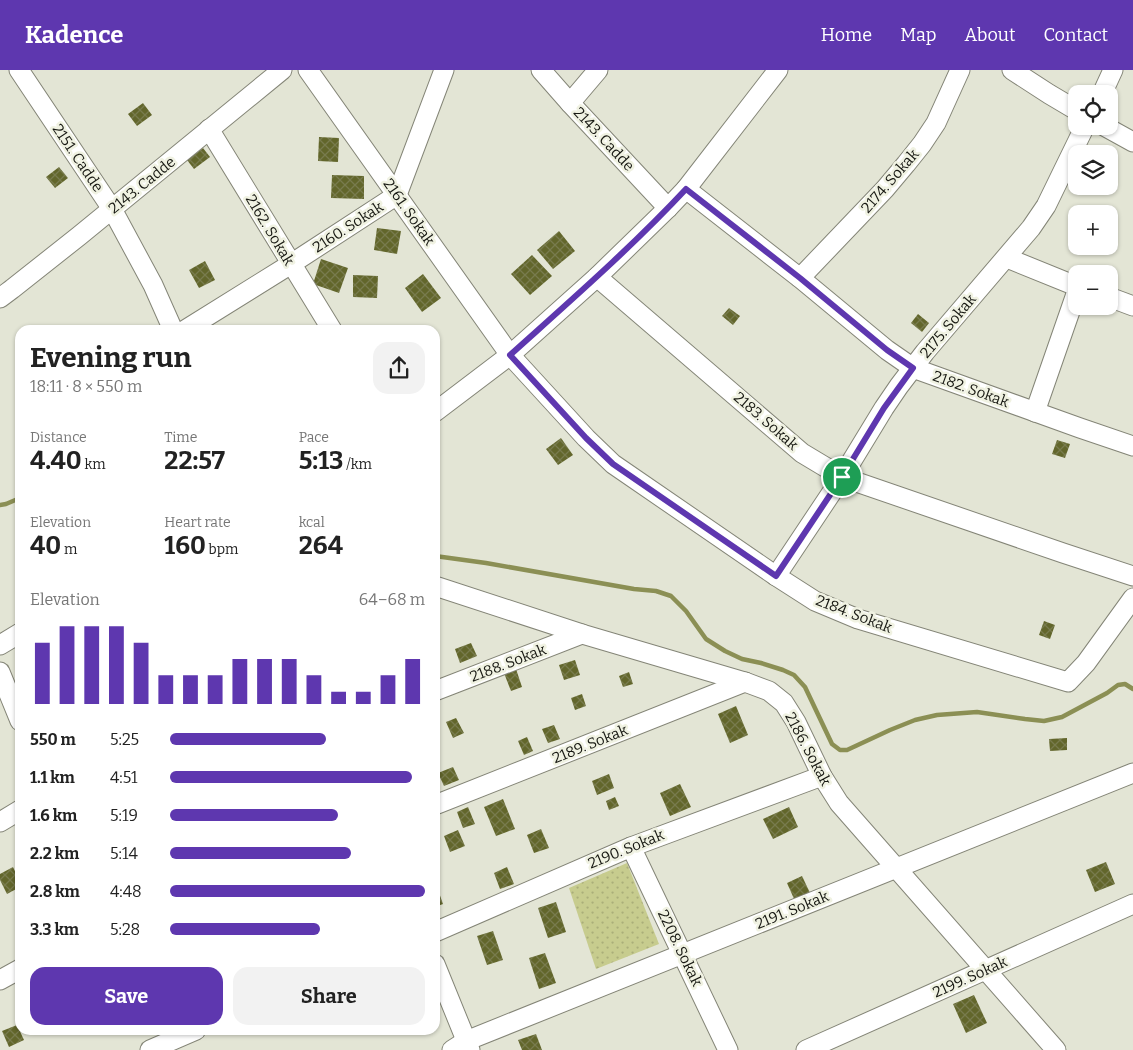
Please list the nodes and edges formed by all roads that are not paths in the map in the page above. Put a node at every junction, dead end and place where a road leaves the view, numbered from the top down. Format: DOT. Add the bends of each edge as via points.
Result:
graph roads {
  1 [pos="19,70"];
  2 [pos="282,70"];
  3 [pos="308,70"];
  4 [pos="444,70"];
  5 [pos="541,70"];
  6 [pos="598,70"];
  7 [pos="778,70"];
  8 [pos="960,70"];
  9 [pos="1012,70"];
  10 [pos="1113,70"];
  11 [pos="1106,85"];
  12 [pos="570,103"];
  13 [pos="1068,105"];
  14 [pos="210,129"];
  15 [pos="1118,134"];
  16 [pos="1082,135"];
  17 [pos="1133,142"];
  18 [pos="686,189"];
  19 [pos="397,195"];
  20 [pos="668,208"];
  21 [pos="112,209"];
  22 [pos="1007,258"];
  23 [pos="291,264"];
  24 [pos="597,277"];
  25 [pos="800,278"];
  26 [pos="1068,283"];
  27 [pos="0,298"];
  28 [pos="1118,300"];
  29 [pos="1133,306"];
  30 [pos="1069,315"];
  31 [pos="171,325"];
  32 [pos="193,325"];
  33 [pos="329,325"];
  34 [pos="510,355"];
  35 [pos="913,368"];
  36 [pos="440,408"];
  37 [pos="1035,412"];
  38 [pos="1133,446"];
  39 [pos="842,477"];
  40 [pos="776,576"];
  41 [pos="1133,576"];
  42 [pos="440,588"];
  43 [pos="1133,598"];
  44 [pos="582,634"];
  45 [pos="15,636"];
  46 [pos="0,645"];
  47 [pos="0,672"];
  48 [pos="745,682"];
  49 [pos="440,689"];
  50 [pos="15,709"];
  51 [pos="1133,773"];
  52 [pos="822,776"];
  53 [pos="440,803"];
  54 [pos="15,813"];
  55 [pos="0,822"];
  56 [pos="631,847"];
  57 [pos="896,868"];
  58 [pos="1133,904"];
  59 [pos="440,930"];
  60 [pos="683,955"];
  61 [pos="986,970"];
  62 [pos="15,972"];
  63 [pos="440,979"];
  64 [pos="0,980"];
  65 [pos="182,1035"];
  66 [pos="159,1043"];
  67 [pos="463,1047"];
  68 [pos="728,1050"];
  69 [pos="806,1050"];
  70 [pos="1056,1050"];
  1 -- 21 [label="street, 2151. Cadde"];
  2 -- 14 [label="street, 2143. Cadde"];
  3 -- 19 [label="street, 2161. Sokak"];
  4 -- 19 [label="street, 2160. Sokak"];
  5 -- 12 [label="street, 2143. Cadde"];
  6 -- 12 [label="street"];
  7 -- 18 [label="street"];
  8 -- 25 [label="street, 2174. Sokak" via="936,122 912,157"];
  9 -- 13 [label="street"];
  10 -- 11 [label="street"];
  12 -- 20 [label="street, 2143. Cadde"];
  14 -- 21 [label="street, 2143. Cadde"];
  14 -- 23 [label="street, 2162. Sokak"];
  15 -- 17 [label="street"];
  16 -- 22 [label="street, 2175. Sokak" via="1046,206"];
  18 -- 20 [label="street"];
  18 -- 25 [label="street, 2182. Sokak"];
  19 -- 23 [label="street, 2160. Sokak"];
  19 -- 34 [label="street, 2161. Sokak"];
  20 -- 24 [label="street"];
  21 -- 27 [label="street, 2143. Cadde"];
  21 -- 31 [label="street, 2151. Cadde" via="144,265"];
  22 -- 26 [label="street"];
  22 -- 35 [label="street, 2175. Sokak"];
  23 -- 32 [label="street, 2160. Sokak"];
  23 -- 33 [label="street, 2162. Sokak"];
  24 -- 34 [label="street"];
  24 -- 39 [label="street, 2183. Sokak" via="802,453"];
  25 -- 35 [label="street, 2182. Sokak"];
  28 -- 29 [label="street"];
  30 -- 37 [label="street"];
  34 -- 36 [label="street"];
  34 -- 40 [label="street, 2184. Sokak" via="613,464"];
  35 -- 37 [label="street, 2182. Sokak"];
  35 -- 39 [label="street, 2175. Sokak"];
  37 -- 38 [label="street, 2182. Sokak"];
  39 -- 40 [label="street, 2175. Sokak"];
  39 -- 41 [label="street, 2183. Sokak"];
  40 -- 43 [label="street, 2184. Sokak" via="814,600 858,619 1068,682 1086,663"];
  42 -- 44 [label="street, 2186. Sokak"];
  44 -- 48 [label="street, 2186. Sokak"];
  44 -- 49 [label="street, 2188. Sokak"];
  45 -- 46 [label="street"];
  47 -- 50 [label="street"];
  48 -- 52 [label="street, 2186. Sokak" via="769,691 784,703"];
  48 -- 53 [label="street, 2189. Sokak"];
  51 -- 57 [label="street, 2191. Sokak"];
  52 -- 56 [label="street, 2190. Sokak"];
  52 -- 57 [label="street, 2186. Sokak" via="839,803"];
  54 -- 55 [label="street"];
  56 -- 59 [label="street, 2190. Sokak"];
  56 -- 60 [label="street, 2208. Sokak"];
  57 -- 60 [label="street, 2191. Sokak"];
  57 -- 61 [label="street, 2186. Sokak"];
  58 -- 61 [label="street, 2199. Sokak"];
  60 -- 67 [label="street, 2191. Sokak"];
  60 -- 68 [label="street, 2208. Sokak"];
  61 -- 69 [label="street, 2199. Sokak"];
  61 -- 70 [label="street, 2186. Sokak"];
  62 -- 64 [label="street"];
  63 -- 67 [label="street"];
  65 -- 66 [label="street"];
}
